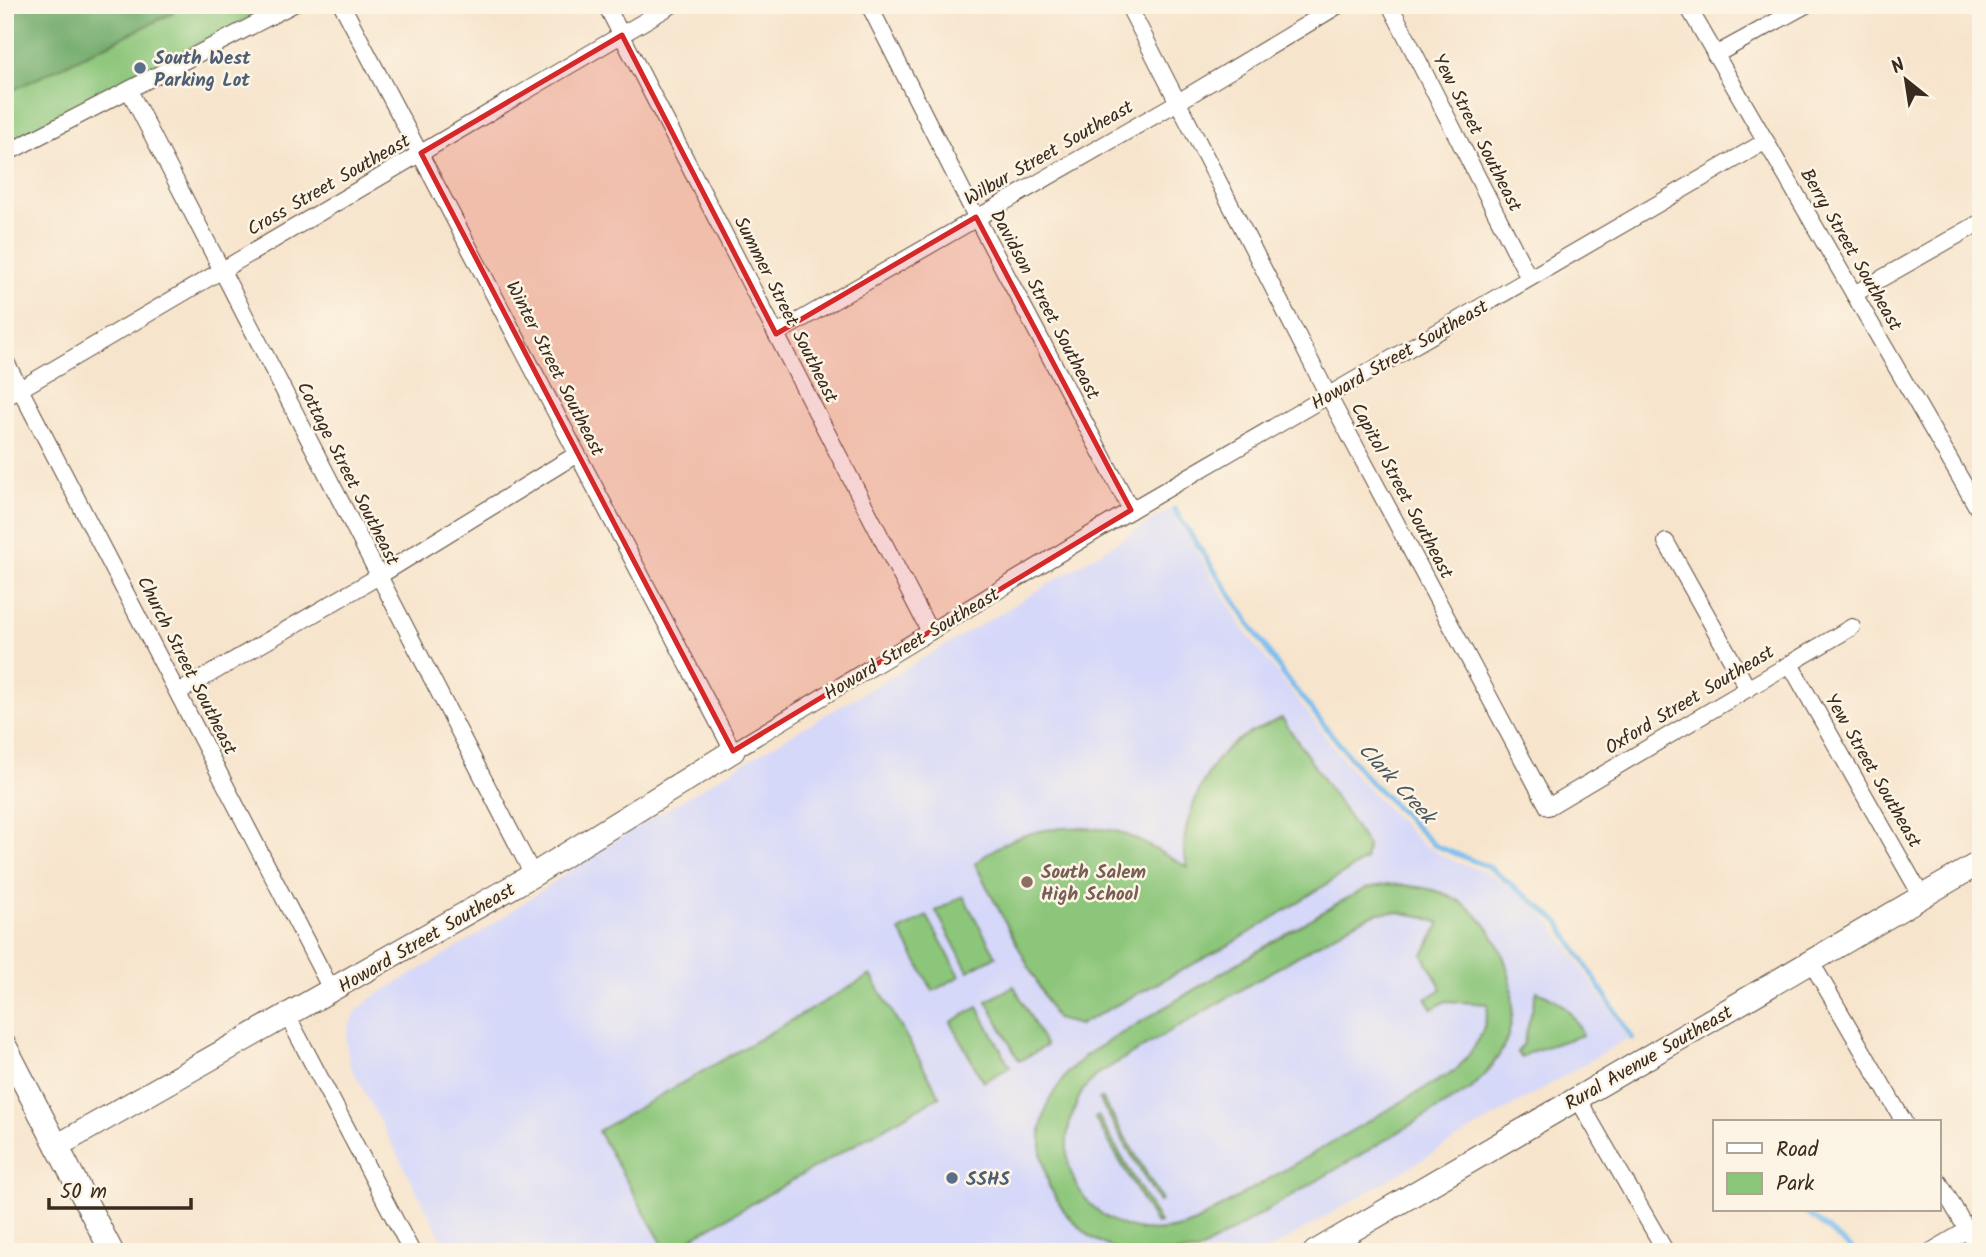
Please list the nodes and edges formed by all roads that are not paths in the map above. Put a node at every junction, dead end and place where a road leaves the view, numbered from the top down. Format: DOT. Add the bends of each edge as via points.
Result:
graph roads {
  1 [pos="292,5"];
  2 [pos="342,5"];
  3 [pos="606,5"];
  4 [pos="672,5"];
  5 [pos="869,5"];
  6 [pos="1129,5"];
  7 [pos="1339,5"];
  8 [pos="1390,5"];
  9 [pos="1687,5"];
  10 [pos="1806,5"];
  11 [pos="622,35"];
  12 [pos="1715,55"];
  13 [pos="129,90"];
  14 [pos="1178,102"];
  15 [pos="1766,141"];
  16 [pos="421,153"];
  17 [pos="5,154"];
  18 [pos="976,217"];
  19 [pos="1981,222"];
  20 [pos="221,271"];
  21 [pos="1529,278"];
  22 [pos="1854,294"];
  23 [pos="776,334"];
  24 [pos="5,360"];
  25 [pos="20,389"];
  26 [pos="1328,395"];
  27 [pos="5,398"];
  28 [pos="576,454"];
  29 [pos="1131,510"];
  30 [pos="1981,514"];
  31 [pos="1666,542"];
  32 [pos="379,576"];
  33 [pos="1852,627"];
  34 [pos="930,632"];
  35 [pos="1790,664"];
  36 [pos="1748,689"];
  37 [pos="179,691"];
  38 [pos="733,751"];
  39 [pos="1548,807"];
  40 [pos="1981,862"];
  41 [pos="533,875"];
  42 [pos="1922,897"];
  43 [pos="1811,962"];
  44 [pos="332,991"];
  45 [pos="287,1015"];
  46 [pos="5,1046"];
  47 [pos="1578,1099"];
  48 [pos="1903,1120"];
  49 [pos="57,1146"];
  50 [pos="1940,1183"];
  51 [pos="1974,1226"];
  52 [pos="1344,1245"];
  53 [pos="104,1249"];
  54 [pos="412,1252"];
  55 [pos="1315,1252"];
  56 [pos="1666,1252"];
  57 [pos="1930,1252"];
  58 [pos="1980,1252"];
  1 -- 13 [label="street"];
  2 -- 16 [label="street, Winter Street Southeast"];
  3 -- 11 [label="street, Summer Street Southeast"];
  4 -- 11 [label="street, Cross Street Southeast"];
  5 -- 18 [label="street, Davidson Street Southeast"];
  6 -- 14 [label="street, Capitol Street Southeast"];
  7 -- 14 [label="street, Wilbur Street Southeast"];
  8 -- 21 [label="street, Yew Street Southeast"];
  9 -- 12 [label="street, Berry Street Southeast"];
  10 -- 12 [label="street"];
  11 -- 16 [label="street, Cross Street Southeast"];
  11 -- 23 [label="street, Summer Street Southeast"];
  12 -- 15 [label="street, Berry Street Southeast"];
  13 -- 17 [label="street"];
  13 -- 20 [label="street, Cottage Street Southeast"];
  14 -- 18 [label="street, Wilbur Street Southeast"];
  14 -- 26 [label="street, Capitol Street Southeast"];
  15 -- 21 [label="street, Howard Street Southeast"];
  15 -- 22 [label="street, Berry Street Southeast"];
  16 -- 20 [label="street, Cross Street Southeast"];
  16 -- 28 [label="street, Winter Street Southeast"];
  18 -- 23 [label="street, Wilbur Street Southeast"];
  18 -- 29 [label="street, Davidson Street Southeast"];
  19 -- 22 [label="street"];
  20 -- 25 [label="street, Cross Street Southeast"];
  20 -- 32 [label="street, Cottage Street Southeast"];
  21 -- 26 [label="street, Howard Street Southeast"];
  22 -- 30 [label="street, Berry Street Southeast"];
  23 -- 34 [label="street, Summer Street Southeast"];
  24 -- 25 [label="street, Church Street Southeast"];
  25 -- 27 [label="street, Cross Street Southeast"];
  25 -- 37 [label="street, Church Street Southeast"];
  26 -- 29 [label="street, Howard Street Southeast"];
  26 -- 39 [label="street, Capitol Street Southeast"];
  28 -- 32 [label="street"];
  28 -- 38 [label="street, Winter Street Southeast"];
  29 -- 34 [label="street, Howard Street Southeast"];
  31 -- 36 [label="street"];
  32 -- 37 [label="street"];
  32 -- 41 [label="street, Cottage Street Southeast"];
  33 -- 35 [label="street, Oxford Street Southeast"];
  34 -- 38 [label="street, Howard Street Southeast"];
  35 -- 36 [label="street, Oxford Street Southeast"];
  35 -- 42 [label="street, Yew Street Southeast"];
  36 -- 39 [label="street, Oxford Street Southeast"];
  37 -- 44 [label="street, Church Street Southeast"];
  38 -- 41 [label="street, Howard Street Southeast"];
  40 -- 42 [label="street, Rural Avenue Southeast"];
  41 -- 44 [label="street, Howard Street Southeast"];
  42 -- 43 [label="street, Rural Avenue Southeast"];
  43 -- 47 [label="street, Rural Avenue Southeast"];
  43 -- 48 [label="street"];
  44 -- 45 [label="street, Howard Street Southeast"];
  45 -- 49 [label="street, Howard Street Southeast"];
  45 -- 54 [label="street"];
  46 -- 49 [label="street"];
  47 -- 52 [label="street, Rural Avenue Southeast"];
  47 -- 56 [label="street"];
  49 -- 53 [label="street"];
  50 -- 51 [label="street"];
  51 -- 57 [label="street"];
  51 -- 58 [label="street"];
  52 -- 55 [label="street, Rural Avenue Southeast"];
}
